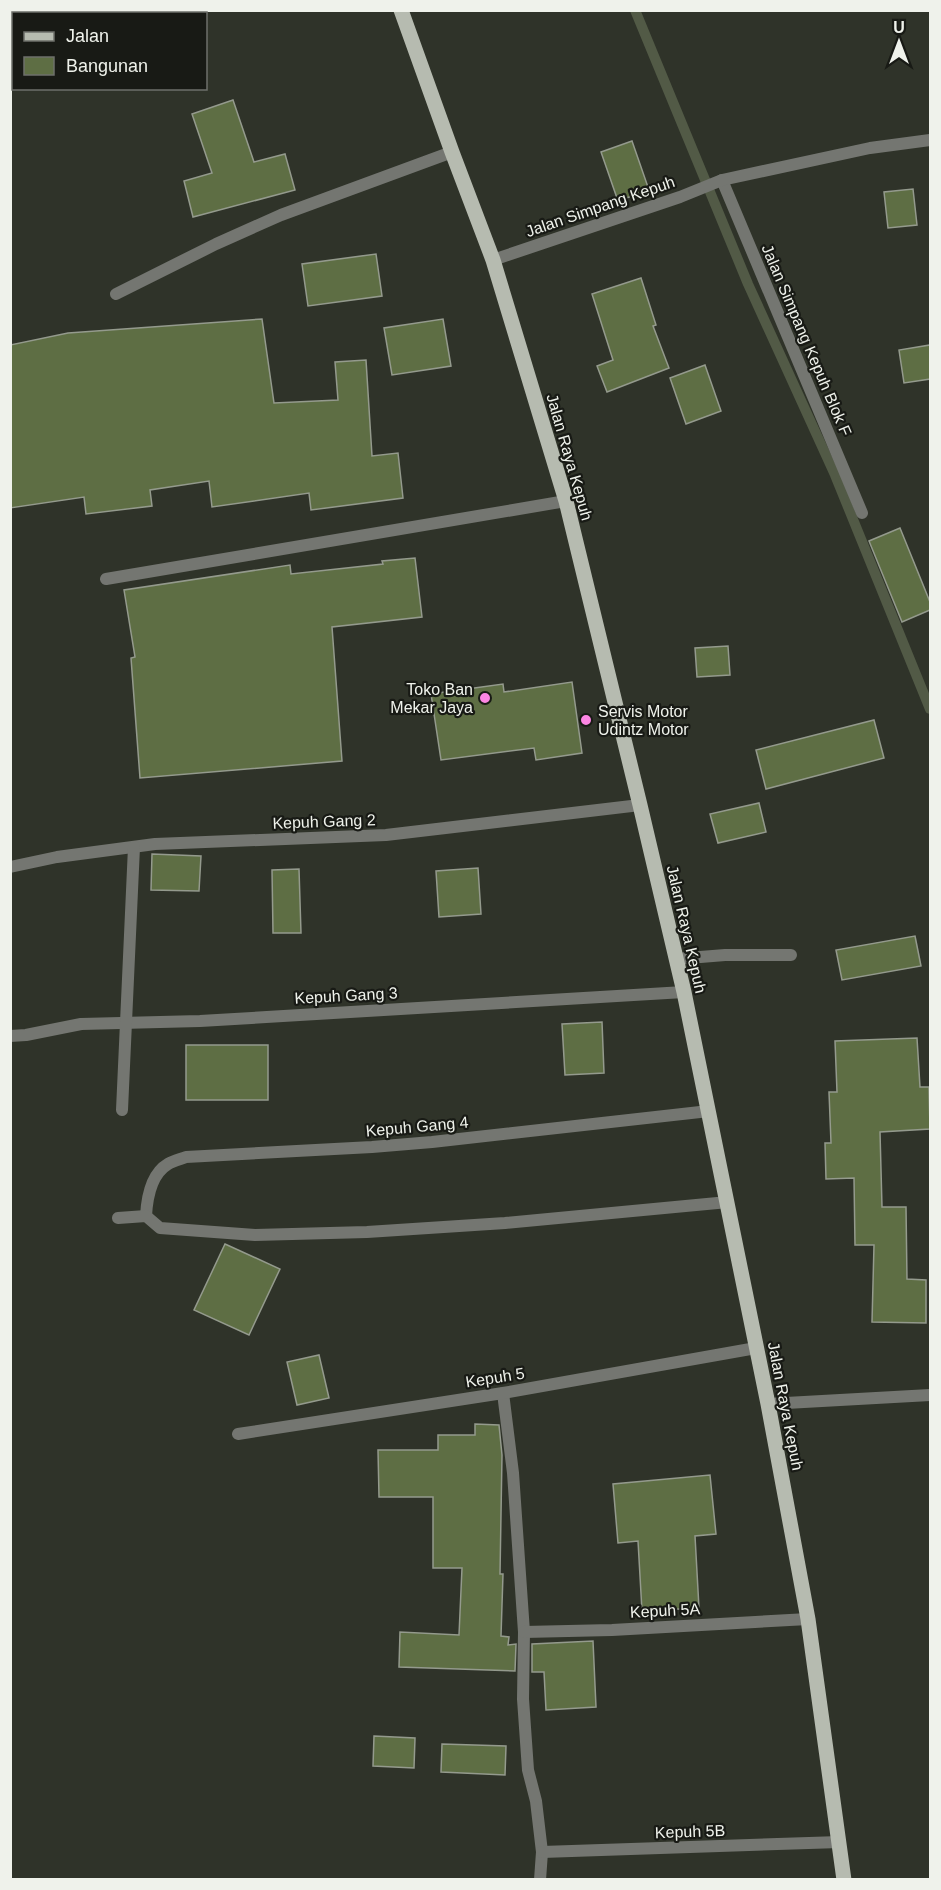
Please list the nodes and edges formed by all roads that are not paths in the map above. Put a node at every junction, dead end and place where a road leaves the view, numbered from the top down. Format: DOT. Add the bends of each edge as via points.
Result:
graph roads {
  1 [pos="401,10"];
  2 [pos="930,140"];
  3 [pos="452,152"];
  4 [pos="720,181"];
  5 [pos="494,260"];
  6 [pos="117,294"];
  7 [pos="566,501"];
  8 [pos="862,513"];
  9 [pos="106,579"];
  10 [pos="640,805"];
  11 [pos="134,847"];
  12 [pos="10,867"];
  13 [pos="791,955"];
  14 [pos="676,959"];
  15 [pos="684,992"];
  16 [pos="127,1023"];
  17 [pos="10,1036"];
  18 [pos="122,1110"];
  19 [pos="709,1111"];
  20 [pos="728,1202"];
  21 [pos="146,1216"];
  22 [pos="118,1218"];
  23 [pos="756,1348"];
  24 [pos="503,1393"];
  25 [pos="930,1395"];
  26 [pos="768,1404"];
  27 [pos="238,1434"];
  28 [pos="808,1619"];
  29 [pos="524,1632"];
  30 [pos="840,1842"];
  31 [pos="542,1852"];
  32 [pos="540,1880"];
  33 [pos="844,1880"];
  1 -- 3 [label="main road, Jalan Raya Kepuh"];
  2 -- 4 [label="street, Jalan Simpang Kepuh" via="870,148"];
  3 -- 5 [label="main road, Jalan Raya Kepuh"];
  3 -- 6 [label="street" via="281,215"];
  4 -- 5 [label="street, Jalan Simpang Kepuh"];
  4 -- 8 [label="street, Jalan Simpang Kepuh Blok F"];
  5 -- 7 [label="main road, Jalan Raya Kepuh"];
  7 -- 9 [label="street"];
  7 -- 10 [label="main road, Jalan Raya Kepuh"];
  10 -- 11 [label="street, Kepuh Gang 2" via="386,835"];
  10 -- 14 [label="main road, Jalan Raya Kepuh"];
  11 -- 12 [label="street, Kepuh Gang 2"];
  11 -- 16 [label="street"];
  13 -- 14 [label="street"];
  14 -- 15 [label="main road, Jalan Raya Kepuh"];
  15 -- 16 [label="street, Kepuh Gang 3"];
  15 -- 19 [label="main road, Jalan Raya Kepuh"];
  16 -- 17 [label="street, Kepuh Gang 3" via="81,1024"];
  16 -- 18 [label="street"];
  19 -- 20 [label="main road, Jalan Raya Kepuh"];
  19 -- 21 [label="street, Kepuh Gang 4" via="422,1143 186,1158 167,1164 155,1178 147,1198"];
  20 -- 21 [label="street" via="482,1225 255,1235 160,1228"];
  20 -- 23 [label="main road, Jalan Raya Kepuh"];
  21 -- 22 [label="street"];
  23 -- 24 [label="street, Kepuh 5"];
  23 -- 26 [label="main road, Jalan Raya Kepuh"];
  24 -- 27 [label="street, Kepuh 5"];
  24 -- 29 [label="street"];
  25 -- 26 [label="street"];
  26 -- 28 [label="main road, Jalan Raya Kepuh"];
  28 -- 29 [label="street, Kepuh 5A"];
  28 -- 30 [label="main road, Jalan Raya Kepuh"];
  29 -- 31 [label="street" via="528,1770"];
  30 -- 31 [label="street, Kepuh 5B"];
  30 -- 33 [label="main road, Jalan Raya Kepuh"];
  31 -- 32 [label="street"];
}
